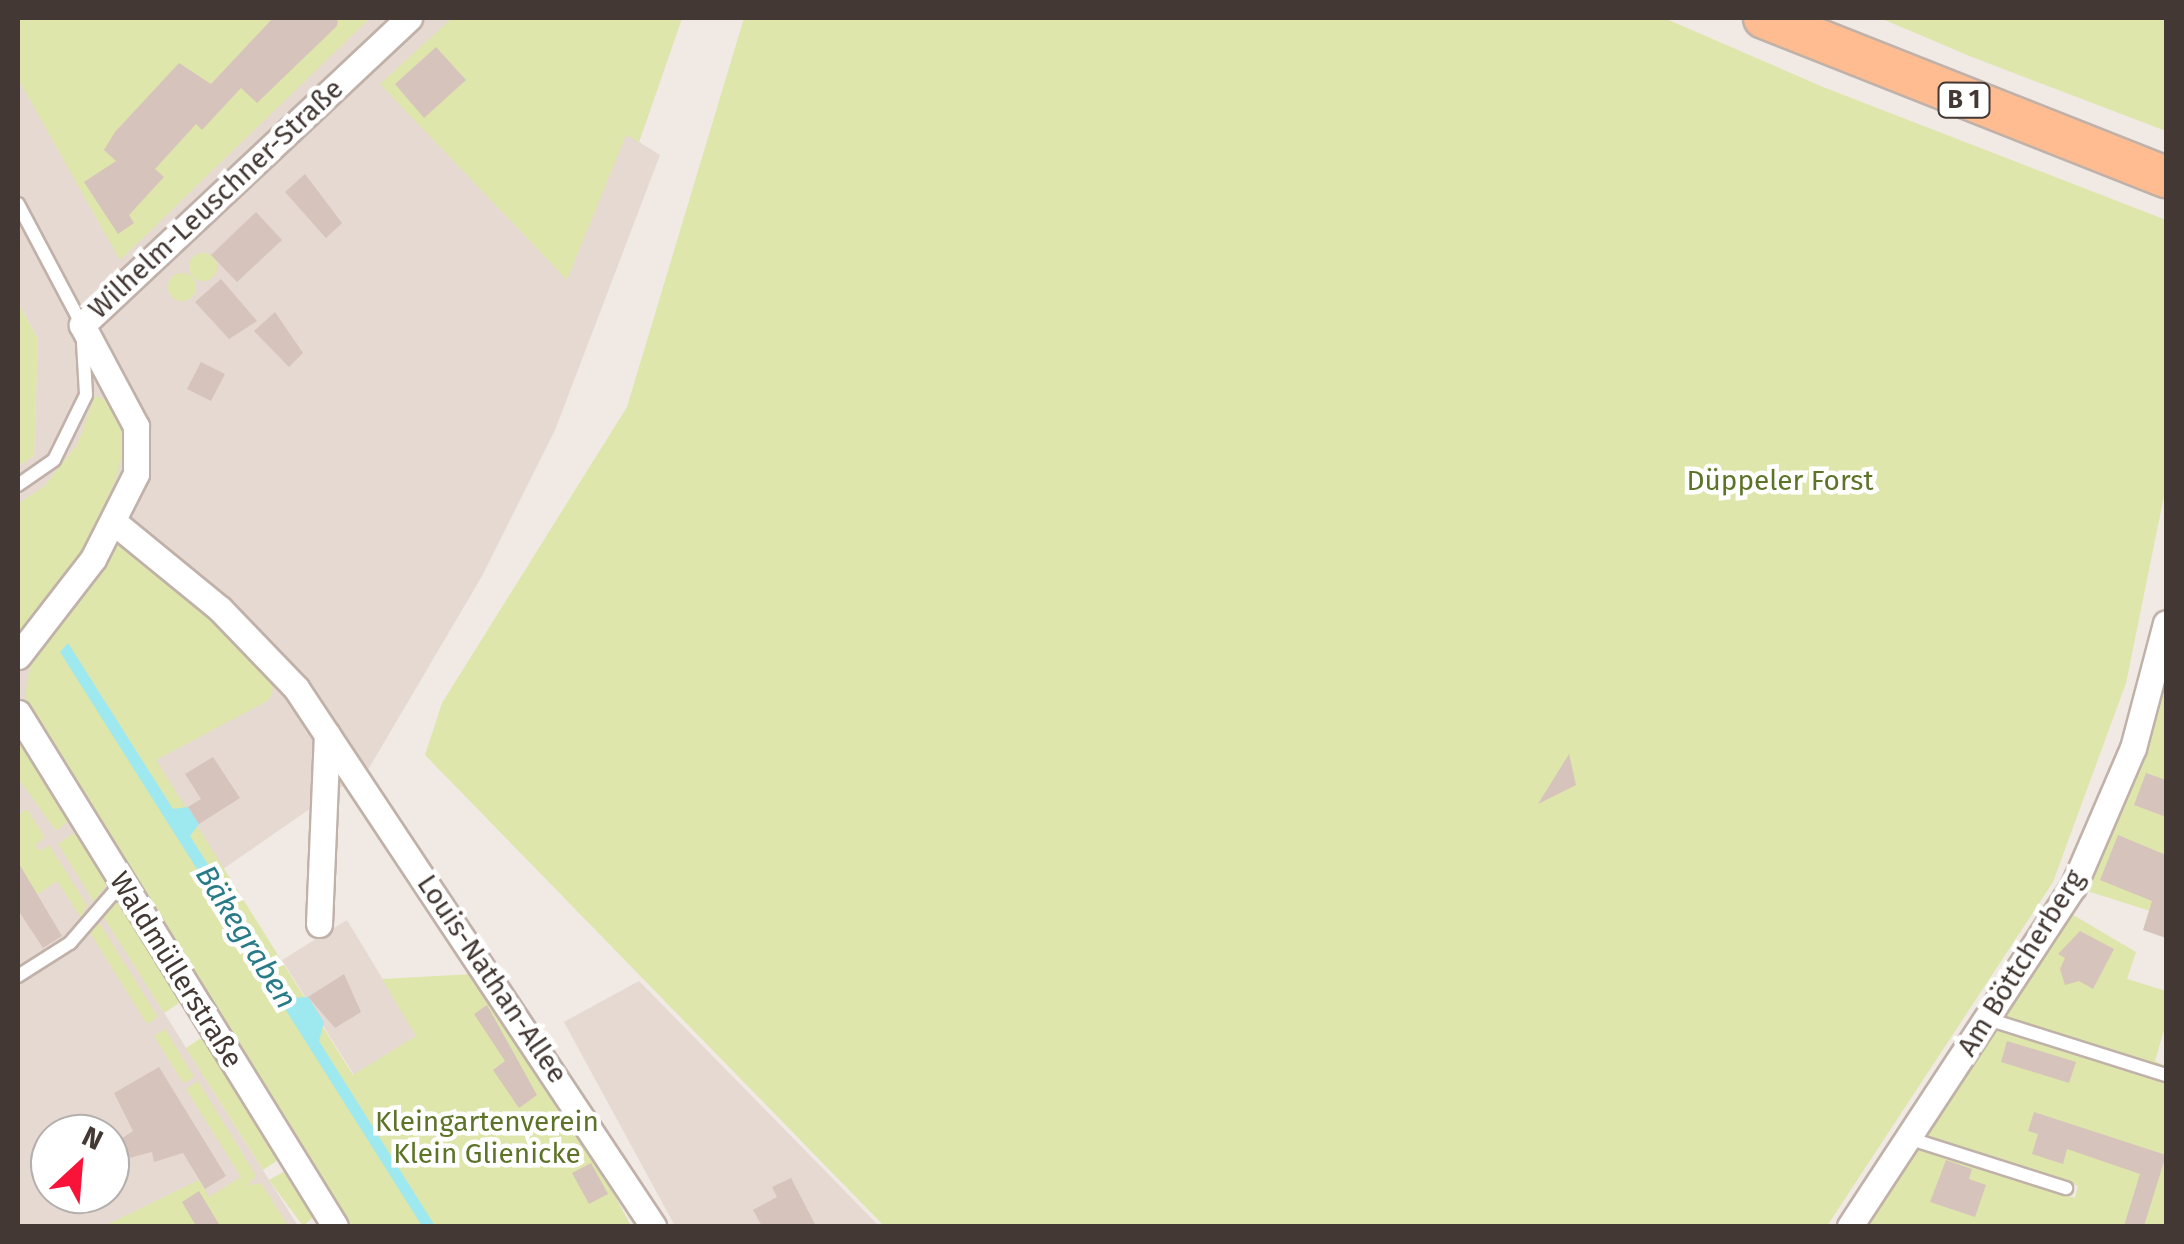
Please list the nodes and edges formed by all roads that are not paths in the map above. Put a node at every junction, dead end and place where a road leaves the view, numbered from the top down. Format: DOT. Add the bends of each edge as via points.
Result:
graph roads {
  1 [pos="409,18"];
  2 [pos="1764,18"];
  3 [pos="2166,177"];
  4 [pos="18,204"];
  5 [pos="82,324"];
  6 [pos="18,485"];
  7 [pos="114,523"];
  8 [pos="2166,622"];
  9 [pos="18,656"];
  10 [pos="18,713"];
  11 [pos="328,734"];
  12 [pos="122,883"];
  13 [pos="319,924"];
  14 [pos="18,976"];
  15 [pos="1988,1019"];
  16 [pos="2166,1075"];
  17 [pos="1908,1138"];
  18 [pos="2066,1188"];
  19 [pos="329,1225"];
  20 [pos="654,1226"];
  21 [pos="1850,1226"];
  1 -- 5 [label="street, Wilhelm-Leuschner-Straße"];
  2 -- 3 [label="main road, B 1"];
  4 -- 5 [label="lane"];
  5 -- 6 [label="lane" via="86,396 74,430 54,460"];
  5 -- 7 [label="street, Wilhelm-Leuschner-Straße" via="136,426 136,474"];
  7 -- 9 [label="street, Wilhelm-Leuschner-Straße"];
  7 -- 11 [label="street, Louis-Nathan-Allee" via="246,634"];
  8 -- 15 [label="street, Am Böttcherberg" via="2133,748 2073,887"];
  10 -- 12 [label="street, Waldmüllerstraße"];
  11 -- 13 [label="street"];
  11 -- 20 [label="street, Louis-Nathan-Allee"];
  12 -- 14 [label="lane" via="70,944"];
  12 -- 19 [label="street, Waldmüllerstraße"];
  15 -- 16 [label="lane"];
  15 -- 17 [label="street, Am Böttcherberg"];
  17 -- 18 [label="lane"];
  17 -- 21 [label="street, Am Böttcherberg"];
}
